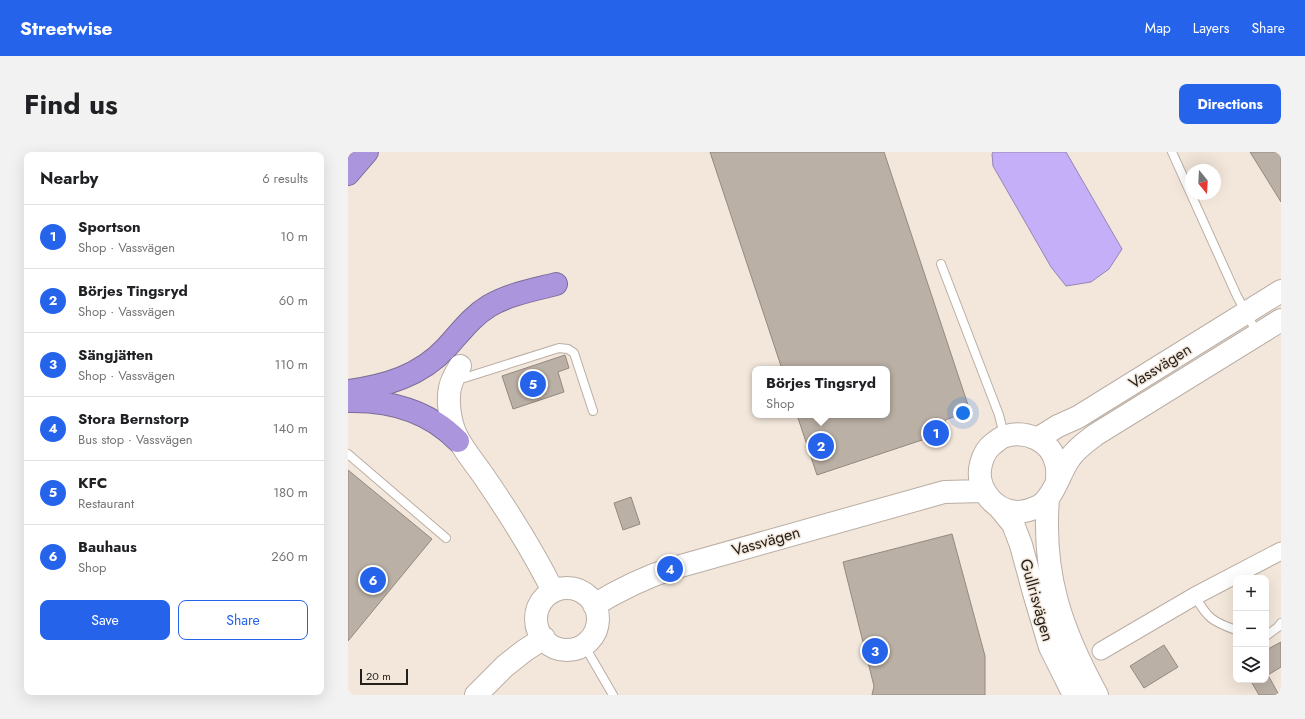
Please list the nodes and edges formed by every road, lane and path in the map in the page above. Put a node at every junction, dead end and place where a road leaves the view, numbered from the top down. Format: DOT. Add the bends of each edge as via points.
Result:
graph roads {
  1 [pos="367,152"];
  2 [pos="1172,152"];
  3 [pos="348,174"];
  4 [pos="941,264"];
  5 [pos="556,284"];
  6 [pos="1281,291"];
  7 [pos="1246,312"];
  8 [pos="1281,320"];
  9 [pos="1258,334"];
  10 [pos="462,372"];
  11 [pos="348,391"];
  12 [pos="348,402"];
  13 [pos="593,411"];
  14 [pos="1004,436"];
  15 [pos="1038,439"];
  16 [pos="458,441"];
  17 [pos="348,454"];
  18 [pos="979,470"];
  19 [pos="1052,490"];
  20 [pos="984,491"];
  21 [pos="944,492"];
  22 [pos="1000,507"];
  23 [pos="446,538"];
  24 [pos="1280,555"];
  25 [pos="553,591"];
  26 [pos="1195,596"];
  27 [pos="594,605"];
  28 [pos="1281,623"];
  29 [pos="1233,629"];
  30 [pos="1269,634"];
  31 [pos="544,638"];
  32 [pos="584,645"];
  33 [pos="1101,651"];
  34 [pos="476,695"];
  35 [pos="613,695"];
  36 [pos="1074,695"];
  37 [pos="1097,695"];
  1 -- 3 [label="highway"];
  2 -- 7 [label="lane"];
  4 -- 14 [label="lane" via="1000,415"];
  5 -- 11 [label="highway" via="509,296 489,306 469,322 445,350 417,371 383,385"];
  6 -- 7 [label="street, Vassvägen"];
  7 -- 9 [label="lane"];
  7 -- 15 [label="street, Vassvägen" via="1078,417"];
  8 -- 9 [label="street, Vassvägen"];
  9 -- 19 [label="street, Vassvägen" via="1095,435 1070,458"];
  10 -- 13 [label="lane" via="559,348 568,349 574,354"];
  10 -- 16 [label="street" via="452,380 450,394 450,414"];
  12 -- 16 [label="highway" via="381,403 419,413 442,427"];
  14 -- 15 [label="street" via="1021,434"];
  14 -- 18 [label="street" via="989,447 982,458"];
  15 -- 19 [label="street" via="1050,450 1057,464"];
  16 -- 25 [label="street" via="497,496"];
  17 -- 23 [label="lane"];
  18 -- 20 [label="street"];
  18 -- 21 [label="street, Vassvägen"];
  19 -- 22 [label="street, Vassvägen" via="1041,505 1027,511 1014,512"];
  19 -- 37 [label="street, Gullrisvägen" via="1046,523 1048,560 1054,593 1066,632"];
  20 -- 21 [label="street, Vassvägen"];
  20 -- 22 [label="street"];
  21 -- 27 [label="street, Vassvägen" via="670,569 632,584"];
  22 -- 36 [label="street, Gullrisvägen" via="1013,524 1050,647"];
  24 -- 26 [label="street"];
  25 -- 27 [label="street" via="569,588 579,590 591,599"];
  25 -- 31 [label="street" via="541,602 536,615 539,632"];
  26 -- 29 [label="lane" via="1211,619"];
  26 -- 33 [label="street"];
  27 -- 32 [label="street" via="598,613 597,629"];
  28 -- 30 [label="lane"];
  31 -- 32 [label="street" via="559,649 573,649"];
  31 -- 34 [label="street" via="505,666"];
  32 -- 35 [label="lane"];
}
